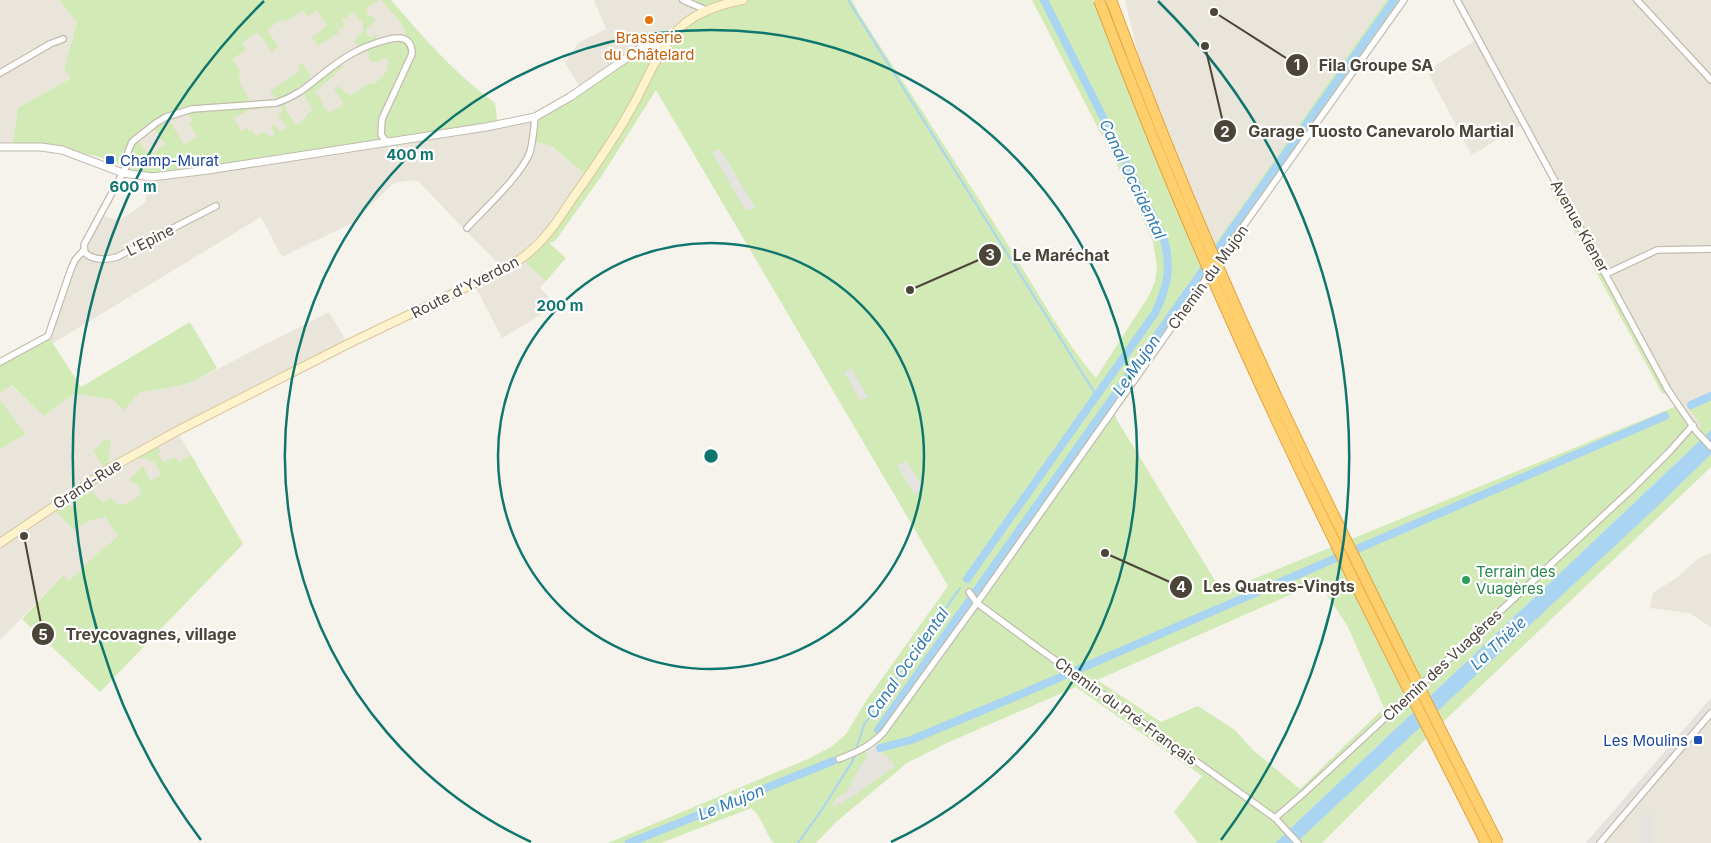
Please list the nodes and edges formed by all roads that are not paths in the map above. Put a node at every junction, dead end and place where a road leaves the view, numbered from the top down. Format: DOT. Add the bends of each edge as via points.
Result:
graph roads {
  1 [pos="683,0"];
  2 [pos="743,0"];
  3 [pos="1099,0"];
  4 [pos="1111,0"];
  5 [pos="1404,0"];
  6 [pos="1457,0"];
  7 [pos="1637,0"];
  8 [pos="706,10"];
  9 [pos="63,39"];
  10 [pos="666,46"];
  11 [pos="0,73"];
  12 [pos="1711,80"];
  13 [pos="535,117"];
  14 [pos="387,142"];
  15 [pos="0,147"];
  16 [pos="123,173"];
  17 [pos="216,206"];
  18 [pos="467,228"];
  19 [pos="1711,249"];
  20 [pos="84,250"];
  21 [pos="1606,274"];
  22 [pos="0,362"];
  23 [pos="1694,428"];
  24 [pos="177,431"];
  25 [pos="1711,447"];
  26 [pos="0,544"];
  27 [pos="968,592"];
  28 [pos="977,603"];
  29 [pos="1711,714"];
  30 [pos="839,759"];
  31 [pos="1277,820"];
  32 [pos="1298,843"];
  33 [pos="1486,843"];
  34 [pos="1498,843"];
  35 [pos="1600,843"];
  1 -- 8 [label="street"];
  2 -- 8 [label="main road, Route d'Yverdon"];
  3 -- 33 [label="highway, bridge" via="1167,173 1239,338 1331,534"];
  4 -- 34 [label="highway, bridge" via="1175,164 1268,378 1382,615"];
  5 -- 28 [label="street, Chemin du Mujon"];
  6 -- 21 [label="street, Avenue Kiener"];
  7 -- 12 [label="street"];
  8 -- 10 [label="main road, Route d'Yverdon" via="684,25"];
  9 -- 11 [label="street"];
  10 -- 13 [label="street" via="655,44 641,48"];
  10 -- 24 [label="main road, Route d'Yverdon" via="588,177 552,228 524,257"];
  13 -- 14 [label="street"];
  13 -- 18 [label="street" via="525,162"];
  14 -- 16 [label="street" via="163,176"];
  14 -- 16 [label="street" via="381,135 382,119 412,54 408,41 400,38 355,52 288,99 276,103 192,109 166,117 132,142"];
  15 -- 16 [label="street" via="62,150"];
  16 -- 20 [label="street"];
  17 -- 20 [label="street, L'Epine" via="117,257 92,258"];
  19 -- 21 [label="street" via="1657,250"];
  20 -- 22 [label="street" via="71,268 48,336"];
  21 -- 23 [label="street, Avenue Kiener" via="1668,390"];
  23 -- 25 [label="street, Avenue Kiener"];
  23 -- 31 [label="street, Chemin des Vuagères"];
  24 -- 26 [label="main road, Grand-Rue" via="112,467"];
  27 -- 28 [label="street, Chemin du Pré-Français"];
  28 -- 30 [label="street, Chemin du Mujon" via="883,733 872,744"];
  28 -- 31 [label="street, Chemin du Pré-Français"];
  29 -- 35 [label="street"];
  31 -- 32 [label="street, Chemin du Pré-Français"];
}
